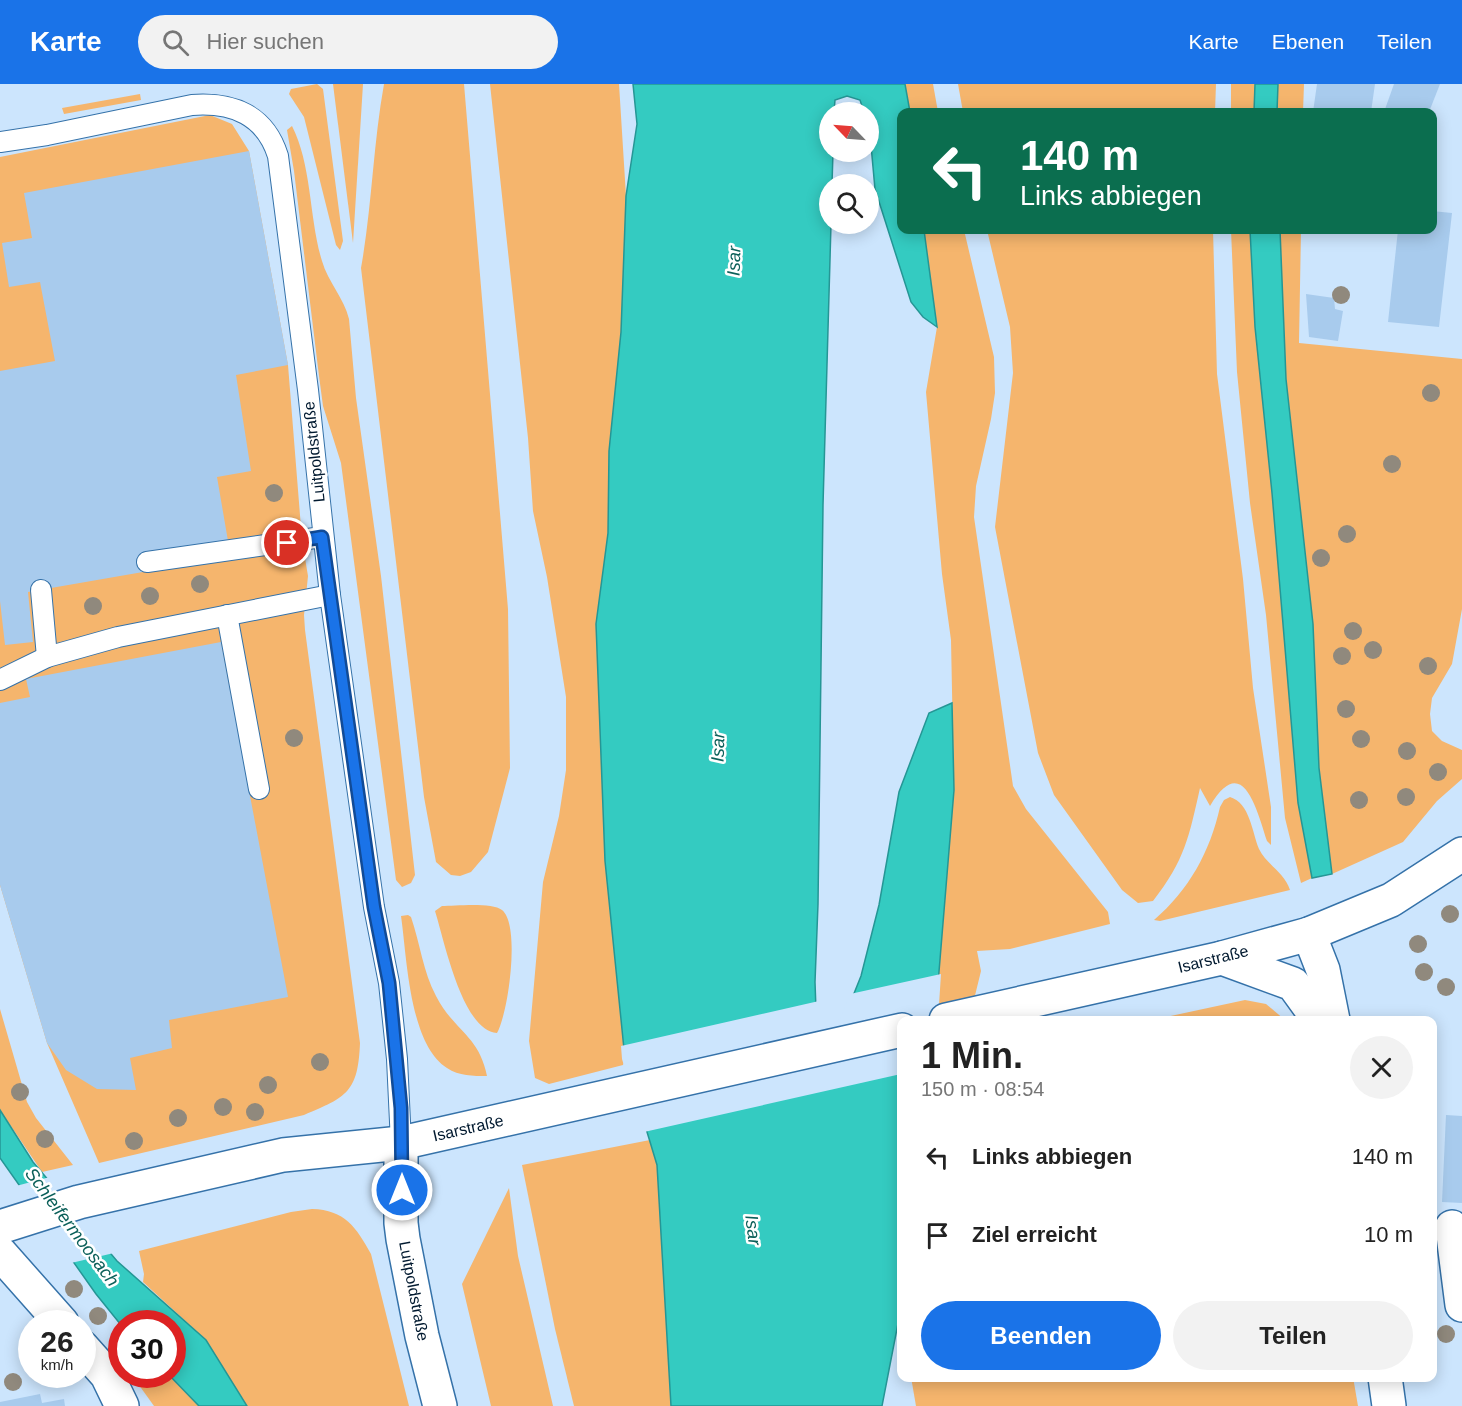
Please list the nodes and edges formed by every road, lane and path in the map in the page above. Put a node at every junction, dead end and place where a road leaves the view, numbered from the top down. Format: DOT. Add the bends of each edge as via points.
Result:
graph roads {
  1 [pos="0,142"];
  2 [pos="322,537"];
  3 [pos="147,562"];
  4 [pos="41,590"];
  5 [pos="330,595"];
  6 [pos="227,615"];
  7 [pos="46,657"];
  8 [pos="0,680"];
  9 [pos="258,789"];
  10 [pos="1462,855"];
  11 [pos="1309,934"];
  12 [pos="1222,958"];
  13 [pos="964,1016"];
  14 [pos="1316,1016"];
  15 [pos="1332,1016"];
  16 [pos="897,1031"];
  17 [pos="401,1143"];
  18 [pos="0,1227"];
  19 [pos="1452,1227"];
  20 [pos="0,1253"];
  21 [pos="1462,1305"];
  22 [pos="50,1310"];
  23 [pos="96,1363"];
  24 [pos="1386,1382"];
  25 [pos="122,1406"];
  26 [pos="440,1406"];
  27 [pos="1389,1406"];
  1 -- 2 [label="lane, Luitpoldstraße" via="210,104 224,105 253,118 273,139 279,156 308,390"];
  2 -- 3 [label="lane"];
  2 -- 5 [label="lane, Luitpoldstraße"];
  4 -- 7 [label="lane"];
  5 -- 6 [label="lane"];
  5 -- 17 [label="lane, Luitpoldstraße" via="381,905 397,1059"];
  6 -- 7 [label="lane" via="118,637"];
  6 -- 9 [label="lane"];
  7 -- 8 [label="lane"];
  10 -- 11 [label="main road, Isarstraße" via="1391,900"];
  11 -- 12 [label="main road, Isarstraße"];
  11 -- 15 [label="main road" via="1323,970"];
  12 -- 13 [label="main road, Isarstraße"];
  12 -- 14 [label="main road" via="1293,984"];
  16 -- 17 [label="main road, Isarstraße"];
  17 -- 18 [label="main road, Isarstraße" via="286,1155 79,1202"];
  17 -- 26 [label="main road, Luitpoldstraße" via="403,1239"];
  19 -- 21 [label="main road"];
  20 -- 22 [label="main road"];
  23 -- 25 [label="main road" via="107,1375"];
  24 -- 27 [label="main road"];
}
